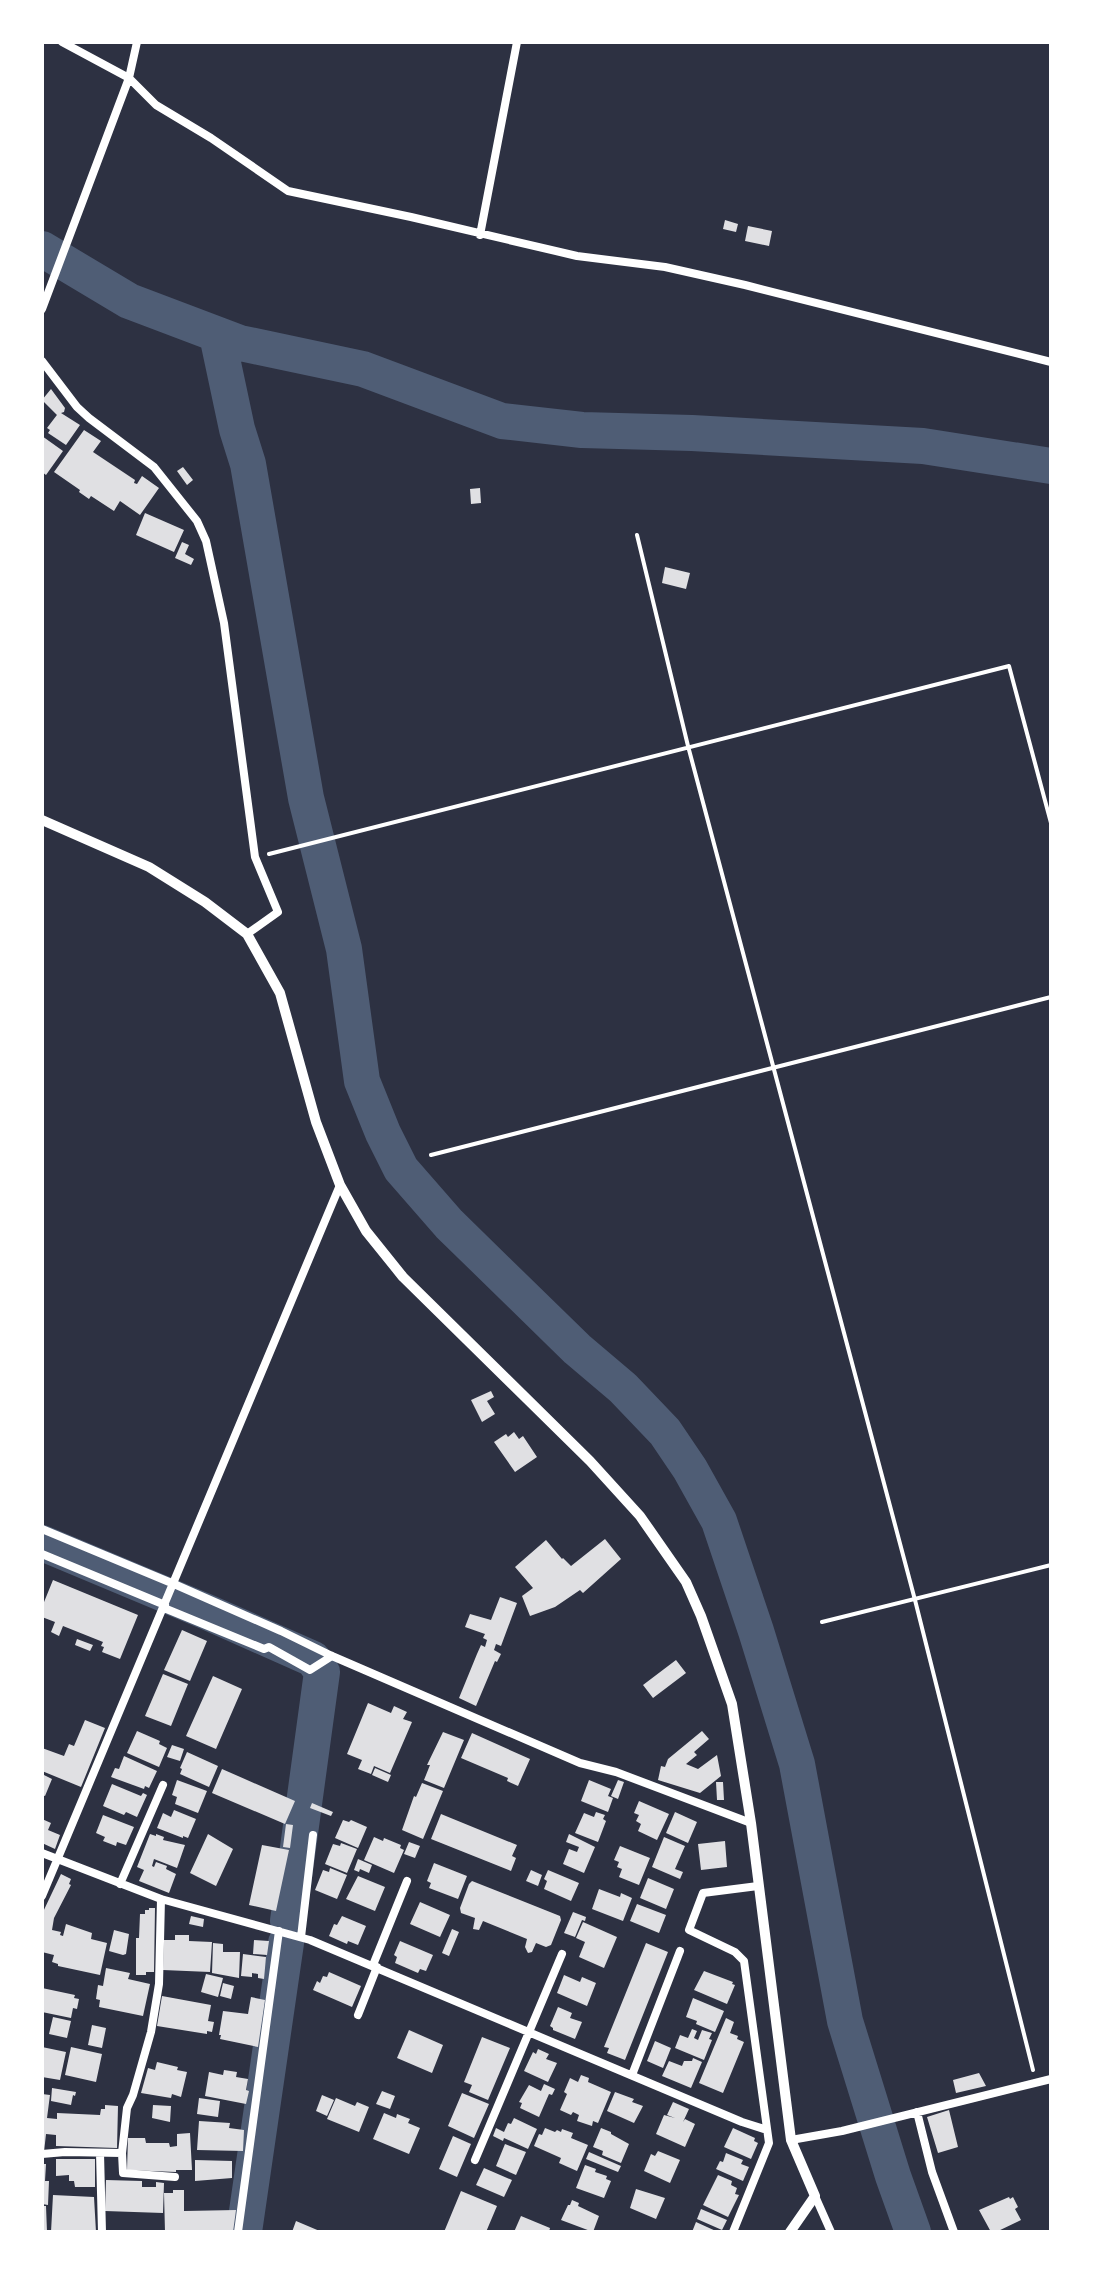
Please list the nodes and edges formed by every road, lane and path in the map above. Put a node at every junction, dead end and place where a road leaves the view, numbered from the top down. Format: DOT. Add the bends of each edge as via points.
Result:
graph roads {
  1 [pos="62,42"];
  2 [pos="137,42"];
  3 [pos="517,42"];
  4 [pos="129,78"];
  5 [pos="480,235"];
  6 [pos="42,309"];
  7 [pos="42,361"];
  8 [pos="1051,362"];
  9 [pos="637,535"];
  10 [pos="688,746"];
  11 [pos="42,820"];
  12 [pos="1051,823"];
  13 [pos="277,852"];
  14 [pos="247,934"];
  15 [pos="1051,997"];
  16 [pos="775,1069"];
  17 [pos="431,1155"];
  18 [pos="340,1185"];
  19 [pos="42,1529"];
  20 [pos="42,1554"];
  21 [pos="1051,1565"];
  22 [pos="174,1585"];
  23 [pos="915,1600"];
  24 [pos="165,1605"];
  25 [pos="822,1622"];
  26 [pos="332,1656"];
  27 [pos="163,1785"];
  28 [pos="751,1823"];
  29 [pos="313,1835"];
  30 [pos="42,1853"];
  31 [pos="57,1860"];
  32 [pos="407,1881"];
  33 [pos="120,1884"];
  34 [pos="758,1886"];
  35 [pos="42,1896"];
  36 [pos="161,1899"];
  37 [pos="279,1931"];
  38 [pos="301,1937"];
  39 [pos="680,1951"];
  40 [pos="562,1954"];
  41 [pos="375,1966"];
  42 [pos="358,2015"];
  43 [pos="530,2032"];
  44 [pos="632,2075"];
  45 [pos="1051,2079"];
  46 [pos="1036,2082"];
  47 [pos="917,2112"];
  48 [pos="767,2130"];
  49 [pos="791,2140"];
  50 [pos="100,2153"];
  51 [pos="122,2153"];
  52 [pos="42,2154"];
  53 [pos="475,2160"];
  54 [pos="175,2177"];
  55 [pos="815,2196"];
  56 [pos="102,2232"];
  57 [pos="238,2232"];
  58 [pos="733,2232"];
  59 [pos="790,2232"];
  60 [pos="831,2232"];
  61 [pos="954,2232"];
  1 -- 4 [label="street"];
  2 -- 4 [label="street"];
  3 -- 5 [label="street"];
  4 -- 5 [label="street" via="156,105 288,191"];
  4 -- 6 [label="street"];
  5 -- 8 [label="street" via="577,256 665,267"];
  7 -- 14 [label="street" via="77,407 154,467 197,521 206,541 224,623 255,857 278,912"];
  9 -- 10 [label="path"];
  10 -- 12 [label="path" via="1009,666"];
  10 -- 13 [label="path"];
  10 -- 16 [label="path"];
  11 -- 14 [label="street" via="149,867"];
  14 -- 18 [label="street" via="280,993 316,1122"];
  15 -- 16 [label="path"];
  16 -- 17 [label="path"];
  16 -- 23 [label="path"];
  18 -- 22 [label="street"];
  18 -- 28 [label="street" via="366,1231 403,1277 590,1461 672,1560 701,1616 732,1704"];
  19 -- 22 [label="street"];
  20 -- 24 [label="street"];
  21 -- 23 [label="path"];
  22 -- 24 [label="street"];
  22 -- 26 [label="street"];
  23 -- 25 [label="path"];
  23 -- 46 [label="path"];
  24 -- 26 [label="street" via="269,1647 310,1670"];
  24 -- 31 [label="street"];
  26 -- 28 [label="street" via="580,1763"];
  27 -- 33 [label="street"];
  28 -- 34 [label="street"];
  29 -- 38 [label="street"];
  30 -- 31 [label="street"];
  31 -- 33 [label="street"];
  31 -- 35 [label="street"];
  32 -- 41 [label="street"];
  33 -- 36 [label="street"];
  34 -- 48 [label="street" via="703,1893 689,1930 744,1961"];
  34 -- 49 [label="street"];
  36 -- 37 [label="street"];
  36 -- 51 [label="street" via="159,1984 151,2032 127,2108"];
  37 -- 38 [label="street"];
  37 -- 57 [label="street"];
  38 -- 41 [label="street"];
  39 -- 44 [label="street"];
  40 -- 43 [label="street"];
  41 -- 42 [label="street"];
  41 -- 43 [label="street"];
  43 -- 44 [label="street"];
  43 -- 53 [label="street"];
  44 -- 48 [label="street"];
  45 -- 46 [label="street"];
  46 -- 47 [label="street"];
  47 -- 49 [label="street"];
  47 -- 61 [label="street"];
  48 -- 58 [label="street" via="769,2143"];
  49 -- 55 [label="street"];
  50 -- 51 [label="street"];
  50 -- 52 [label="street"];
  50 -- 56 [label="street"];
  51 -- 54 [label="street" via="123,2173"];
  55 -- 59 [label="street"];
  55 -- 60 [label="street"];
}
